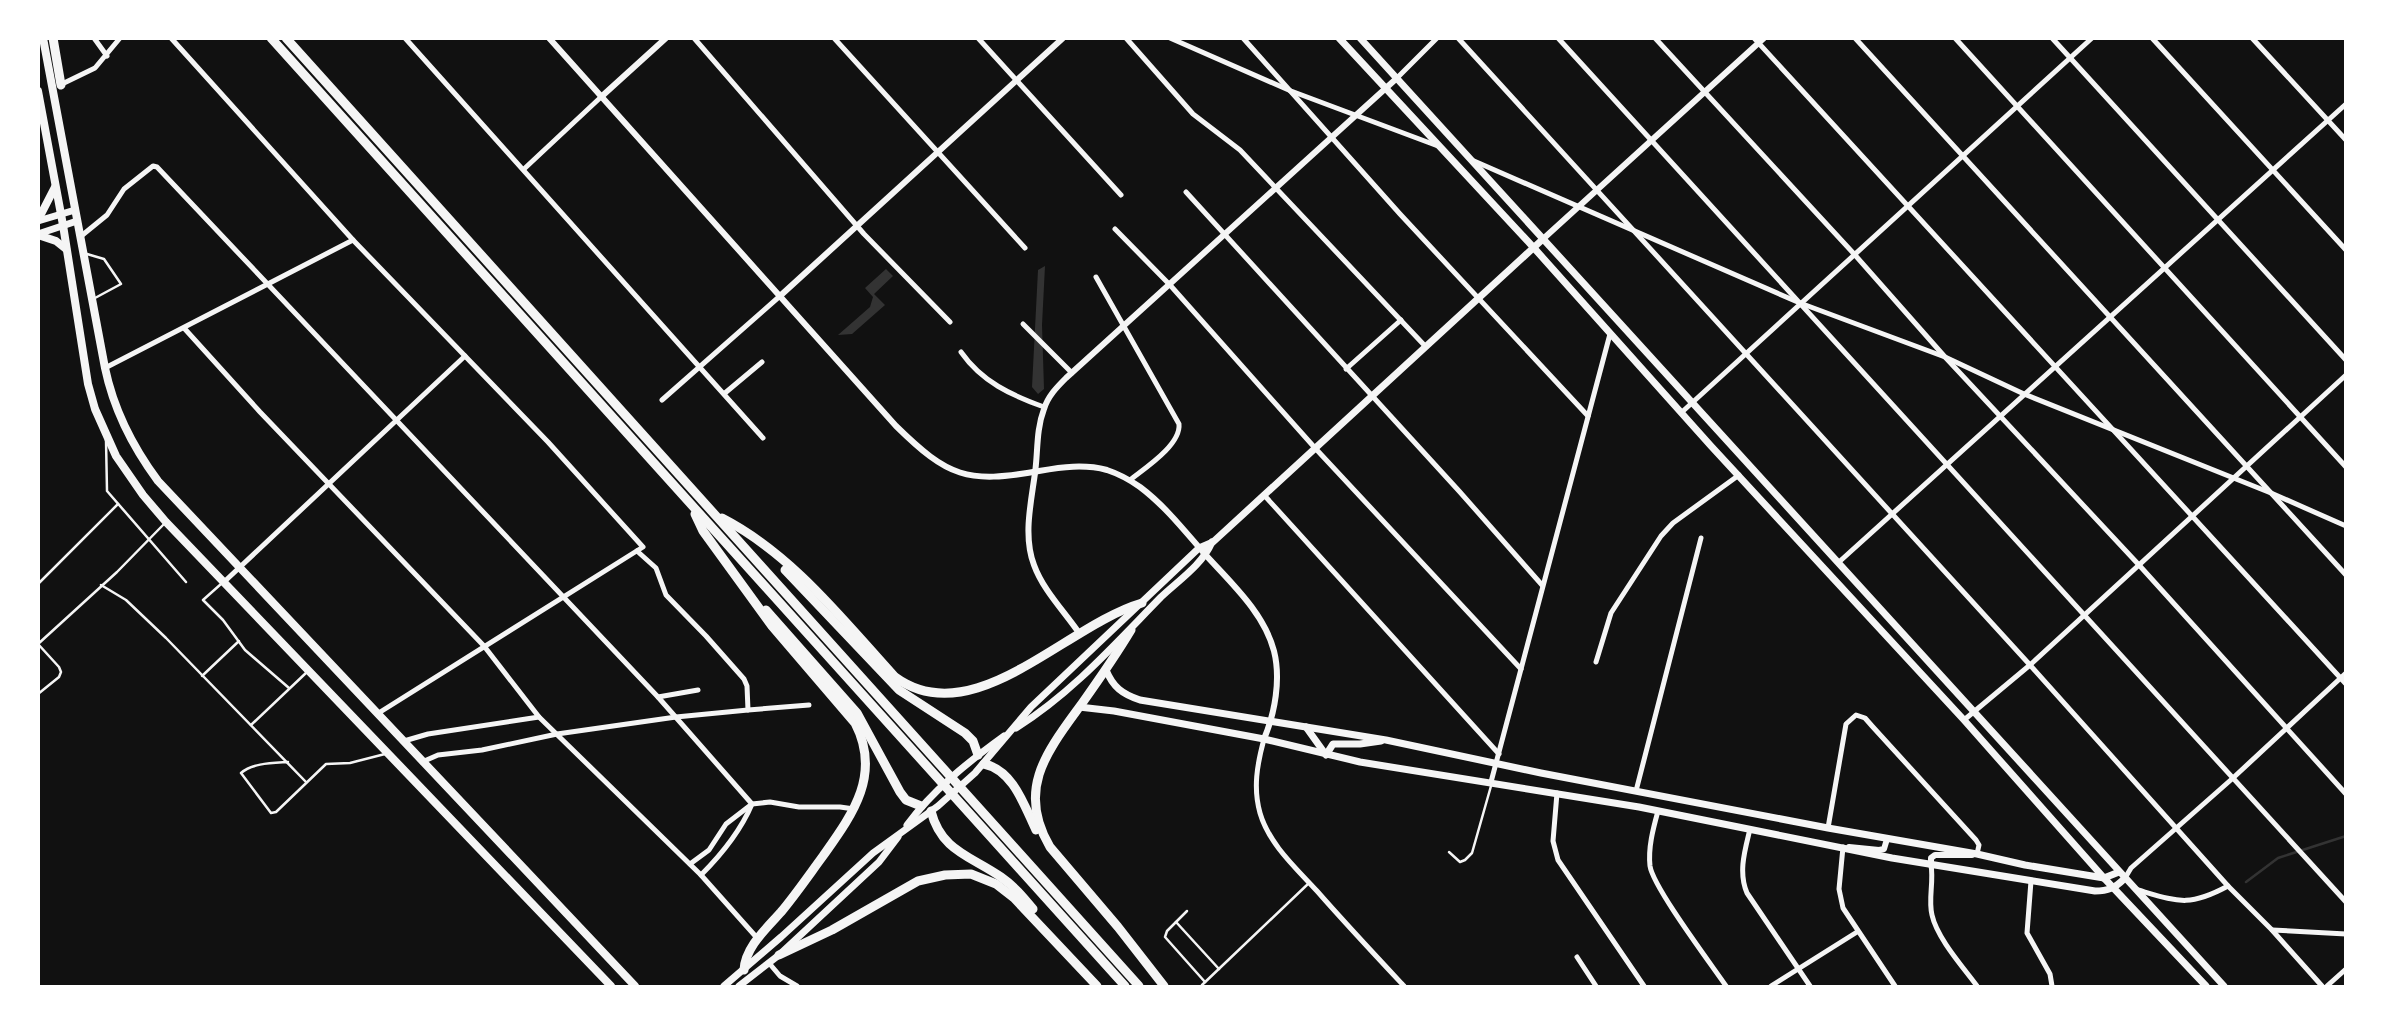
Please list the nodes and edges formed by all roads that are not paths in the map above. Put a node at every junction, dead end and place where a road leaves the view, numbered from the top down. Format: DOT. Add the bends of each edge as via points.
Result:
graph roads {
  1 [pos="43,38"];
  2 [pos="53,38"];
  3 [pos="94,38"];
  4 [pos="120,38"];
  5 [pos="171,38"];
  6 [pos="271,38"];
  7 [pos="286,38"];
  8 [pos="405,38"];
  9 [pos="549,38"];
  10 [pos="666,38"];
  11 [pos="694,38"];
  12 [pos="834,38"];
  13 [pos="978,38"];
  14 [pos="1063,38"];
  15 [pos="1126,38"];
  16 [pos="1170,38"];
  17 [pos="1243,38"];
  18 [pos="1339,38"];
  19 [pos="1360,38"];
  20 [pos="1437,38"];
  21 [pos="1458,38"];
  22 [pos="1558,38"];
  23 [pos="1655,38"];
  24 [pos="1855,38"];
  25 [pos="1955,38"];
  26 [pos="2052,38"];
  27 [pos="2092,38"];
  28 [pos="2152,38"];
  29 [pos="2252,38"];
  30 [pos="1759,40"];
  31 [pos="107,56"];
  32 [pos="2070,58"];
  33 [pos="1397,78"];
  34 [pos="1016,81"];
  35 [pos="57,87"];
  36 [pos="1384,89"];
  37 [pos="38,91"];
  38 [pos="1291,91"];
  39 [pos="1704,92"];
  40 [pos="601,97"];
  41 [pos="2346,104"];
  42 [pos="2017,107"];
  43 [pos="1355,115"];
  44 [pos="2327,120"];
  45 [pos="1331,137"];
  46 [pos="1652,140"];
  47 [pos="2346,140"];
  48 [pos="1438,146"];
  49 [pos="938,151"];
  50 [pos="1962,157"];
  51 [pos="1474,161"];
  52 [pos="2272,168"];
  53 [pos="524,169"];
  54 [pos="55,187"];
  55 [pos="1275,187"];
  56 [pos="1598,190"];
  57 [pos="1186,192"];
  58 [pos="1121,195"];
  59 [pos="1579,207"];
  60 [pos="1908,207"];
  61 [pos="75,210"];
  62 [pos="60,214"];
  63 [pos="2218,219"];
  64 [pos="38,220"];
  65 [pos="77,221"];
  66 [pos="63,225"];
  67 [pos="857,226"];
  68 [pos="1115,229"];
  69 [pos="1635,231"];
  70 [pos="1224,234"];
  71 [pos="38,235"];
  72 [pos="80,237"];
  73 [pos="1543,239"];
  74 [pos="353,240"];
  75 [pos="1025,248"];
  76 [pos="1534,248"];
  77 [pos="66,249"];
  78 [pos="2346,250"];
  79 [pos="84,254"];
  80 [pos="1855,255"];
  81 [pos="2163,268"];
  82 [pos="1096,277"];
  83 [pos="268,284"];
  84 [pos="1170,285"];
  85 [pos="780,296"];
  86 [pos="92,298"];
  87 [pos="1479,299"];
  88 [pos="1800,303"];
  89 [pos="2110,317"];
  90 [pos="1401,320"];
  91 [pos="950,322"];
  92 [pos="1023,324"];
  93 [pos="1125,325"];
  94 [pos="184,328"];
  95 [pos="1610,334"];
  96 [pos="1426,347"];
  97 [pos="961,352"];
  98 [pos="1746,354"];
  99 [pos="465,356"];
  100 [pos="1945,357"];
  101 [pos="2346,360"];
  102 [pos="761,362"];
  103 [pos="701,366"];
  104 [pos="2054,367"];
  105 [pos="105,368"];
  106 [pos="1346,369"];
  107 [pos="1072,373"];
  108 [pos="2346,375"];
  109 [pos="724,393"];
  110 [pos="2024,394"];
  111 [pos="1371,397"];
  112 [pos="662,400"];
  113 [pos="1692,404"];
  114 [pos="1044,407"];
  115 [pos="1682,412"];
  116 [pos="2000,415"];
  117 [pos="1588,416"];
  118 [pos="2300,417"];
  119 [pos="396,421"];
  120 [pos="2114,431"];
  121 [pos="106,435"];
  122 [pos="763,438"];
  123 [pos="1315,448"];
  124 [pos="1947,465"];
  125 [pos="2245,466"];
  126 [pos="2346,467"];
  127 [pos="1036,472"];
  128 [pos="1739,475"];
  129 [pos="2232,478"];
  130 [pos="1130,480"];
  131 [pos="328,484"];
  132 [pos="2271,493"];
  133 [pos="1264,495"];
  134 [pos="689,503"];
  135 [pos="118,504"];
  136 [pos="1892,514"];
  137 [pos="716,515"];
  138 [pos="2192,517"];
  139 [pos="166,522"];
  140 [pos="2346,526"];
  141 [pos="1702,538"];
  142 [pos="150,539"];
  143 [pos="1213,542"];
  144 [pos="767,546"];
  145 [pos="1199,548"];
  146 [pos="637,551"];
  147 [pos="1206,555"];
  148 [pos="1839,562"];
  149 [pos="2139,565"];
  150 [pos="239,567"];
  151 [pos="2346,575"];
  152 [pos="186,582"];
  153 [pos="223,582"];
  154 [pos="38,584"];
  155 [pos="102,585"];
  156 [pos="1542,585"];
  157 [pos="749,594"];
  158 [pos="563,598"];
  159 [pos="1142,603"];
  160 [pos="2084,615"];
  161 [pos="1131,630"];
  162 [pos="1079,633"];
  163 [pos="239,640"];
  164 [pos="38,644"];
  165 [pos="484,646"];
  166 [pos="1596,662"];
  167 [pos="2030,665"];
  168 [pos="1521,669"];
  169 [pos="1106,670"];
  170 [pos="309,671"];
  171 [pos="202,676"];
  172 [pos="2343,676"];
  173 [pos="2346,684"];
  174 [pos="289,688"];
  175 [pos="698,690"];
  176 [pos="38,694"];
  177 [pos="658,697"];
  178 [pos="809,705"];
  179 [pos="1079,708"];
  180 [pos="748,710"];
  181 [pos="1975,711"];
  182 [pos="377,714"];
  183 [pos="539,717"];
  184 [pos="676,717"];
  185 [pos="1964,720"];
  186 [pos="1271,721"];
  187 [pos="251,725"];
  188 [pos="1306,727"];
  189 [pos="2287,728"];
  190 [pos="1011,731"];
  191 [pos="557,734"];
  192 [pos="1264,739"];
  193 [pos="1386,740"];
  194 [pos="404,741"];
  195 [pos="389,753"];
  196 [pos="1499,754"];
  197 [pos="978,755"];
  198 [pos="1326,755"];
  199 [pos="288,762"];
  200 [pos="422,762"];
  201 [pos="984,764"];
  202 [pos="1496,764"];
  203 [pos="2233,778"];
  204 [pos="306,782"];
  205 [pos="1491,782"];
  206 [pos="1636,792"];
  207 [pos="1557,793"];
  208 [pos="2346,794"];
  209 [pos="752,804"];
  210 [pos="921,806"];
  211 [pos="935,808"];
  212 [pos="854,809"];
  213 [pos="1658,811"];
  214 [pos="447,814"];
  215 [pos="481,825"];
  216 [pos="1828,828"];
  217 [pos="2176,828"];
  218 [pos="1750,829"];
  219 [pos="903,831"];
  220 [pos="1887,839"];
  221 [pos="1843,847"];
  222 [pos="1449,852"];
  223 [pos="1977,854"];
  224 [pos="690,864"];
  225 [pos="1931,865"];
  226 [pos="701,875"];
  227 [pos="2122,876"];
  228 [pos="2105,878"];
  229 [pos="2031,881"];
  230 [pos="1309,883"];
  231 [pos="2228,886"];
  232 [pos="2114,888"];
  233 [pos="2133,888"];
  234 [pos="2346,902"];
  235 [pos="1187,911"];
  236 [pos="1176,922"];
  237 [pos="2272,930"];
  238 [pos="1857,932"];
  239 [pos="2346,934"];
  240 [pos="758,939"];
  241 [pos="779,955"];
  242 [pos="1577,957"];
  243 [pos="769,962"];
  244 [pos="1219,969"];
  245 [pos="1798,969"];
  246 [pos="2346,969"];
  247 [pos="744,970"];
  248 [pos="1157,976"];
  249 [pos="1204,984"];
  250 [pos="611,986"];
  251 [pos="635,986"];
  252 [pos="724,986"];
  253 [pos="739,986"];
  254 [pos="797,986"];
  255 [pos="1097,986"];
  256 [pos="1103,986"];
  257 [pos="1125,986"];
  258 [pos="1139,986"];
  259 [pos="1164,986"];
  260 [pos="1404,986"];
  261 [pos="1597,986"];
  262 [pos="1644,986"];
  263 [pos="1726,986"];
  264 [pos="1771,986"];
  265 [pos="1810,986"];
  266 [pos="1895,986"];
  267 [pos="1977,986"];
  268 [pos="2052,986"];
  269 [pos="2206,986"];
  270 [pos="2224,986"];
  271 [pos="2325,986"];
  1 -- 35 [label="main road"];
  2 -- 35 [label="highway"];
  3 -- 31 [label="street"];
  4 -- 31 [label="street"];
  5 -- 74 [label="street"];
  6 -- 134 [label="highway"];
  7 -- 137 [label="highway"];
  8 -- 53 [label="street"];
  9 -- 40 [label="street"];
  10 -- 40 [label="street"];
  11 -- 67 [label="street"];
  12 -- 49 [label="street"];
  13 -- 34 [label="street"];
  14 -- 34 [label="street"];
  15 -- 55 [label="street" via="1194,114 1240,150"];
  16 -- 38 [label="street"];
  17 -- 38 [label="street"];
  18 -- 36 [label="main road"];
  19 -- 33 [label="main road"];
  20 -- 33 [label="street"];
  21 -- 56 [label="street"];
  22 -- 46 [label="street"];
  23 -- 39 [label="street"];
  24 -- 50 [label="street"];
  25 -- 42 [label="street"];
  26 -- 32 [label="street"];
  27 -- 32 [label="street"];
  28 -- 52 [label="street"];
  29 -- 44 [label="street"];
  30 -- 39 [label="street"];
  30 -- 60 [label="street"];
  31 -- 35 [label="street" via="95,68"];
  32 -- 42 [label="street"];
  32 -- 63 [label="street"];
  33 -- 36 [label="street"];
  33 -- 51 [label="main road"];
  34 -- 49 [label="street"];
  34 -- 58 [label="street"];
  35 -- 61 [label="main road"];
  36 -- 43 [label="street"];
  36 -- 48 [label="main road"];
  37 -- 54 [label="main road"];
  38 -- 43 [label="street"];
  38 -- 45 [label="street"];
  39 -- 46 [label="street"];
  39 -- 80 [label="street"];
  40 -- 53 [label="street"];
  40 -- 85 [label="street"];
  41 -- 44 [label="street"];
  42 -- 50 [label="street"];
  42 -- 81 [label="street"];
  43 -- 45 [label="street"];
  43 -- 48 [label="street"];
  44 -- 47 [label="street"];
  44 -- 52 [label="street"];
  45 -- 55 [label="street"];
  45 -- 87 [label="street"];
  46 -- 56 [label="street"];
  46 -- 88 [label="street"];
  48 -- 76 [label="main road"];
  49 -- 67 [label="street"];
  49 -- 75 [label="street"];
  50 -- 60 [label="street"];
  50 -- 89 [label="street"];
  51 -- 59 [label="street"];
  51 -- 73 [label="main road"];
  52 -- 63 [label="street"];
  52 -- 78 [label="street"];
  53 -- 103 [label="street"];
  54 -- 62 [label="main road"];
  54 -- 64 [label="main road"];
  55 -- 70 [label="street"];
  55 -- 90 [label="street"];
  56 -- 59 [label="street"];
  56 -- 69 [label="street"];
  57 -- 70 [label="street"];
  59 -- 69 [label="street"];
  59 -- 73 [label="street"];
  60 -- 80 [label="street"];
  60 -- 104 [label="street"];
  61 -- 62 [label="main road"];
  61 -- 65 [label="main road"];
  62 -- 64 [label="main road"];
  62 -- 66 [label="main road"];
  63 -- 81 [label="street"];
  63 -- 101 [label="street"];
  65 -- 66 [label="main road"];
  65 -- 72 [label="main road"];
  66 -- 71 [label="main road"];
  66 -- 77 [label="main road"];
  67 -- 85 [label="street"];
  67 -- 91 [label="street"];
  68 -- 84 [label="street"];
  69 -- 88 [label="street"];
  69 -- 98 [label="street"];
  70 -- 84 [label="street"];
  70 -- 106 [label="street"];
  71 -- 77 [label="main road"];
  72 -- 79 [label="main road"];
  72 -- 83 [label="street" via="112,209 124,189 155,166"];
  73 -- 76 [label="main road"];
  73 -- 113 [label="main road"];
  74 -- 83 [label="street"];
  74 -- 99 [label="street"];
  76 -- 87 [label="main road"];
  76 -- 95 [label="main road"];
  77 -- 121 [label="main road" via="88,384"];
  79 -- 86 [label="main road"];
  79 -- 86 [label="lane" via="104,259 121,284"];
  80 -- 88 [label="street"];
  80 -- 100 [label="street"];
  81 -- 89 [label="street"];
  81 -- 118 [label="street"];
  82 -- 93 [label="street"];
  83 -- 94 [label="street"];
  83 -- 119 [label="street"];
  84 -- 93 [label="street"];
  84 -- 123 [label="street"];
  85 -- 103 [label="street"];
  85 -- 127 [label="street" via="896,426 935,461 973,477"];
  86 -- 105 [label="main road"];
  87 -- 96 [label="main road"];
  87 -- 117 [label="street"];
  88 -- 98 [label="street"];
  88 -- 100 [label="street"];
  88 -- 124 [label="street"];
  89 -- 104 [label="street"];
  89 -- 125 [label="street"];
  90 -- 96 [label="street"];
  90 -- 106 [label="street"];
  92 -- 107 [label="street"];
  93 -- 107 [label="street"];
  93 -- 130 [label="street" via="1179,428 1173,443"];
  94 -- 105 [label="street"];
  94 -- 131 [label="street"];
  95 -- 115 [label="main road"];
  95 -- 117 [label="street"];
  96 -- 111 [label="main road"];
  97 -- 114 [label="street" via="992,384"];
  98 -- 113 [label="street"];
  98 -- 136 [label="street"];
  99 -- 119 [label="street"];
  99 -- 146 [label="street" via="643,547"];
  100 -- 110 [label="street"];
  100 -- 116 [label="street"];
  102 -- 109 [label="street"];
  103 -- 109 [label="street"];
  103 -- 112 [label="street"];
  104 -- 110 [label="street"];
  104 -- 120 [label="street"];
  105 -- 150 [label="main road" via="123,425 142,459"];
  106 -- 111 [label="street"];
  107 -- 114 [label="street"];
  108 -- 118 [label="street"];
  109 -- 122 [label="street"];
  110 -- 116 [label="street"];
  110 -- 120 [label="street"];
  111 -- 123 [label="main road"];
  111 -- 156 [label="street"];
  113 -- 115 [label="street"];
  113 -- 148 [label="main road"];
  114 -- 127 [label="street"];
  115 -- 128 [label="main road"];
  116 -- 124 [label="street"];
  116 -- 149 [label="street"];
  117 -- 156 [label="street"];
  118 -- 125 [label="street"];
  118 -- 126 [label="street"];
  119 -- 131 [label="street"];
  119 -- 158 [label="street"];
  120 -- 129 [label="street"];
  120 -- 138 [label="street"];
  121 -- 135 [label="lane" via="105,484"];
  121 -- 139 [label="main road" via="125,471"];
  123 -- 133 [label="main road"];
  123 -- 168 [label="street"];
  124 -- 136 [label="street"];
  124 -- 160 [label="street"];
  125 -- 129 [label="street"];
  125 -- 132 [label="street"];
  127 -- 130 [label="street" via="1087,467"];
  127 -- 162 [label="street" via="1029,531 1034,564"];
  128 -- 166 [label="street" via="1661,536 1611,613"];
  128 -- 185 [label="main road"];
  129 -- 132 [label="street"];
  129 -- 138 [label="street"];
  130 -- 145 [label="street"];
  131 -- 150 [label="street"];
  131 -- 165 [label="street"];
  132 -- 140 [label="street"];
  132 -- 151 [label="street"];
  133 -- 143 [label="main road"];
  133 -- 196 [label="street"];
  134 -- 157 [label="highway" via="703,531"];
  134 -- 257 [label="highway"];
  135 -- 142 [label="lane"];
  135 -- 154 [label="lane"];
  136 -- 148 [label="street"];
  136 -- 167 [label="street"];
  137 -- 144 [label="highway"];
  137 -- 258 [label="highway"];
  138 -- 149 [label="street"];
  138 -- 172 [label="street"];
  139 -- 142 [label="lane"];
  139 -- 153 [label="main road"];
  141 -- 206 [label="street"];
  142 -- 152 [label="lane"];
  142 -- 155 [label="lane"];
  143 -- 145 [label="main road"];
  143 -- 147 [label="main road"];
  144 -- 162 [label="highway" via="895,677 928,693 952,694 988,685"];
  144 -- 197 [label="highway" via="899,690 965,733"];
  145 -- 147 [label="street"];
  145 -- 159 [label="main road"];
  146 -- 158 [label="street"];
  146 -- 180 [label="street" via="656,568 666,595 744,679"];
  147 -- 161 [label="main road"];
  147 -- 186 [label="street" via="1267,633 1276,664"];
  148 -- 181 [label="main road"];
  149 -- 160 [label="street"];
  149 -- 189 [label="street"];
  150 -- 153 [label="street"];
  150 -- 182 [label="main road"];
  153 -- 163 [label="lane" via="204,600"];
  153 -- 170 [label="main road"];
  155 -- 164 [label="lane"];
  155 -- 171 [label="lane" via="136,610"];
  156 -- 168 [label="street"];
  157 -- 210 [label="highway" via="850,705 900,792"];
  157 -- 212 [label="highway" via="859,731 865,776"];
  158 -- 165 [label="street"];
  158 -- 177 [label="street"];
  159 -- 162 [label="highway"];
  159 -- 190 [label="main road"];
  160 -- 167 [label="street"];
  160 -- 203 [label="street"];
  161 -- 169 [label="highway"];
  161 -- 190 [label="main road" via="1037,715"];
  163 -- 171 [label="lane"];
  163 -- 174 [label="lane"];
  164 -- 176 [label="lane" via="61,672"];
  165 -- 182 [label="street"];
  165 -- 183 [label="street"];
  167 -- 181 [label="street"];
  167 -- 217 [label="street"];
  168 -- 196 [label="street"];
  169 -- 179 [label="highway"];
  169 -- 186 [label="main road" via="1115,687 1140,700"];
  170 -- 174 [label="lane"];
  170 -- 195 [label="main road"];
  171 -- 187 [label="lane"];
  172 -- 173 [label="street"];
  172 -- 189 [label="street"];
  174 -- 187 [label="lane"];
  175 -- 177 [label="street"];
  177 -- 184 [label="street"];
  178 -- 180 [label="street"];
  179 -- 192 [label="main road"];
  179 -- 248 [label="highway" via="1044,758 1035,793 1037,818 1050,846"];
  180 -- 184 [label="street"];
  181 -- 185 [label="street"];
  181 -- 227 [label="main road"];
  182 -- 194 [label="main road"];
  183 -- 191 [label="street"];
  183 -- 194 [label="street"];
  184 -- 191 [label="street"];
  184 -- 209 [label="street"];
  185 -- 228 [label="main road"];
  186 -- 188 [label="main road"];
  186 -- 192 [label="street"];
  187 -- 199 [label="lane"];
  188 -- 193 [label="main road"];
  188 -- 198 [label="main road"];
  189 -- 203 [label="street"];
  189 -- 208 [label="street"];
  190 -- 197 [label="main road"];
  190 -- 201 [label="main road"];
  191 -- 200 [label="street" via="438,755"];
  191 -- 224 [label="street"];
  192 -- 198 [label="main road"];
  192 -- 230 [label="street" via="1256,768 1261,817 1285,857"];
  193 -- 198 [label="main road" via="1333,744"];
  193 -- 202 [label="main road"];
  194 -- 200 [label="main road"];
  195 -- 204 [label="lane" via="326,764"];
  195 -- 214 [label="main road"];
  196 -- 202 [label="street"];
  197 -- 210 [label="main road"];
  198 -- 205 [label="main road"];
  199 -- 204 [label="lane"];
  199 -- 204 [label="lane" via="259,765 241,773 272,813"];
  200 -- 215 [label="main road"];
  201 -- 211 [label="main road"];
  201 -- 248 [label="highway" via="1000,768 1008,777 1051,856"];
  202 -- 205 [label="street"];
  202 -- 206 [label="main road"];
  203 -- 217 [label="street"];
  203 -- 234 [label="street"];
  205 -- 207 [label="main road"];
  205 -- 222 [label="lane" via="1472,853 1460,862"];
  206 -- 216 [label="main road"];
  207 -- 213 [label="main road"];
  207 -- 262 [label="street" via="1553,841 1558,860"];
  209 -- 212 [label="street"];
  209 -- 224 [label="street" via="733,817 709,850"];
  209 -- 226 [label="street" via="746,819"];
  210 -- 219 [label="main road"];
  211 -- 219 [label="main road"];
  211 -- 256 [label="highway" via="938,833 945,841 1013,886"];
  212 -- 240 [label="highway"];
  213 -- 218 [label="main road"];
  213 -- 263 [label="street" via="1650,869"];
  214 -- 215 [label="main road" via="464,813"];
  214 -- 250 [label="main road"];
  215 -- 251 [label="main road"];
  216 -- 220 [label="main road"];
  216 -- 223 [label="street" via="1846,724 1856,715 1865,718 1945,804 1978,842"];
  217 -- 227 [label="street"];
  217 -- 231 [label="street"];
  218 -- 221 [label="main road"];
  218 -- 245 [label="street" via="1743,884"];
  219 -- 241 [label="main road" via="879,862"];
  219 -- 247 [label="main road"];
  220 -- 221 [label="street" via="1879,850"];
  220 -- 223 [label="main road"];
  221 -- 225 [label="main road"];
  221 -- 238 [label="street" via="1840,900"];
  223 -- 225 [label="street" via="1935,855"];
  223 -- 228 [label="main road"];
  224 -- 226 [label="street"];
  225 -- 229 [label="main road"];
  225 -- 267 [label="street" via="1934,924"];
  226 -- 240 [label="street"];
  227 -- 228 [label="main road"];
  227 -- 232 [label="main road"];
  227 -- 233 [label="main road"];
  228 -- 232 [label="main road"];
  229 -- 232 [label="main road" via="2095,891"];
  229 -- 268 [label="street" via="2026,933"];
  230 -- 244 [label="lane"];
  230 -- 260 [label="street"];
  231 -- 233 [label="street" via="2188,902"];
  231 -- 237 [label="street"];
  232 -- 269 [label="main road"];
  233 -- 270 [label="main road"];
  235 -- 236 [label="lane"];
  236 -- 244 [label="lane"];
  236 -- 249 [label="lane" via="1165,934 1166,940"];
  237 -- 239 [label="street"];
  237 -- 271 [label="street"];
  238 -- 245 [label="street"];
  238 -- 266 [label="street"];
  240 -- 247 [label="highway"];
  241 -- 243 [label="main road"];
  241 -- 255 [label="highway" via="918,881 971,874 1014,898"];
  242 -- 261 [label="street"];
  243 -- 253 [label="main road"];
  243 -- 254 [label="street"];
  244 -- 249 [label="lane"];
  245 -- 264 [label="street"];
  245 -- 265 [label="street"];
  246 -- 271 [label="street"];
  247 -- 252 [label="main road"];
  248 -- 259 [label="highway"];
}
